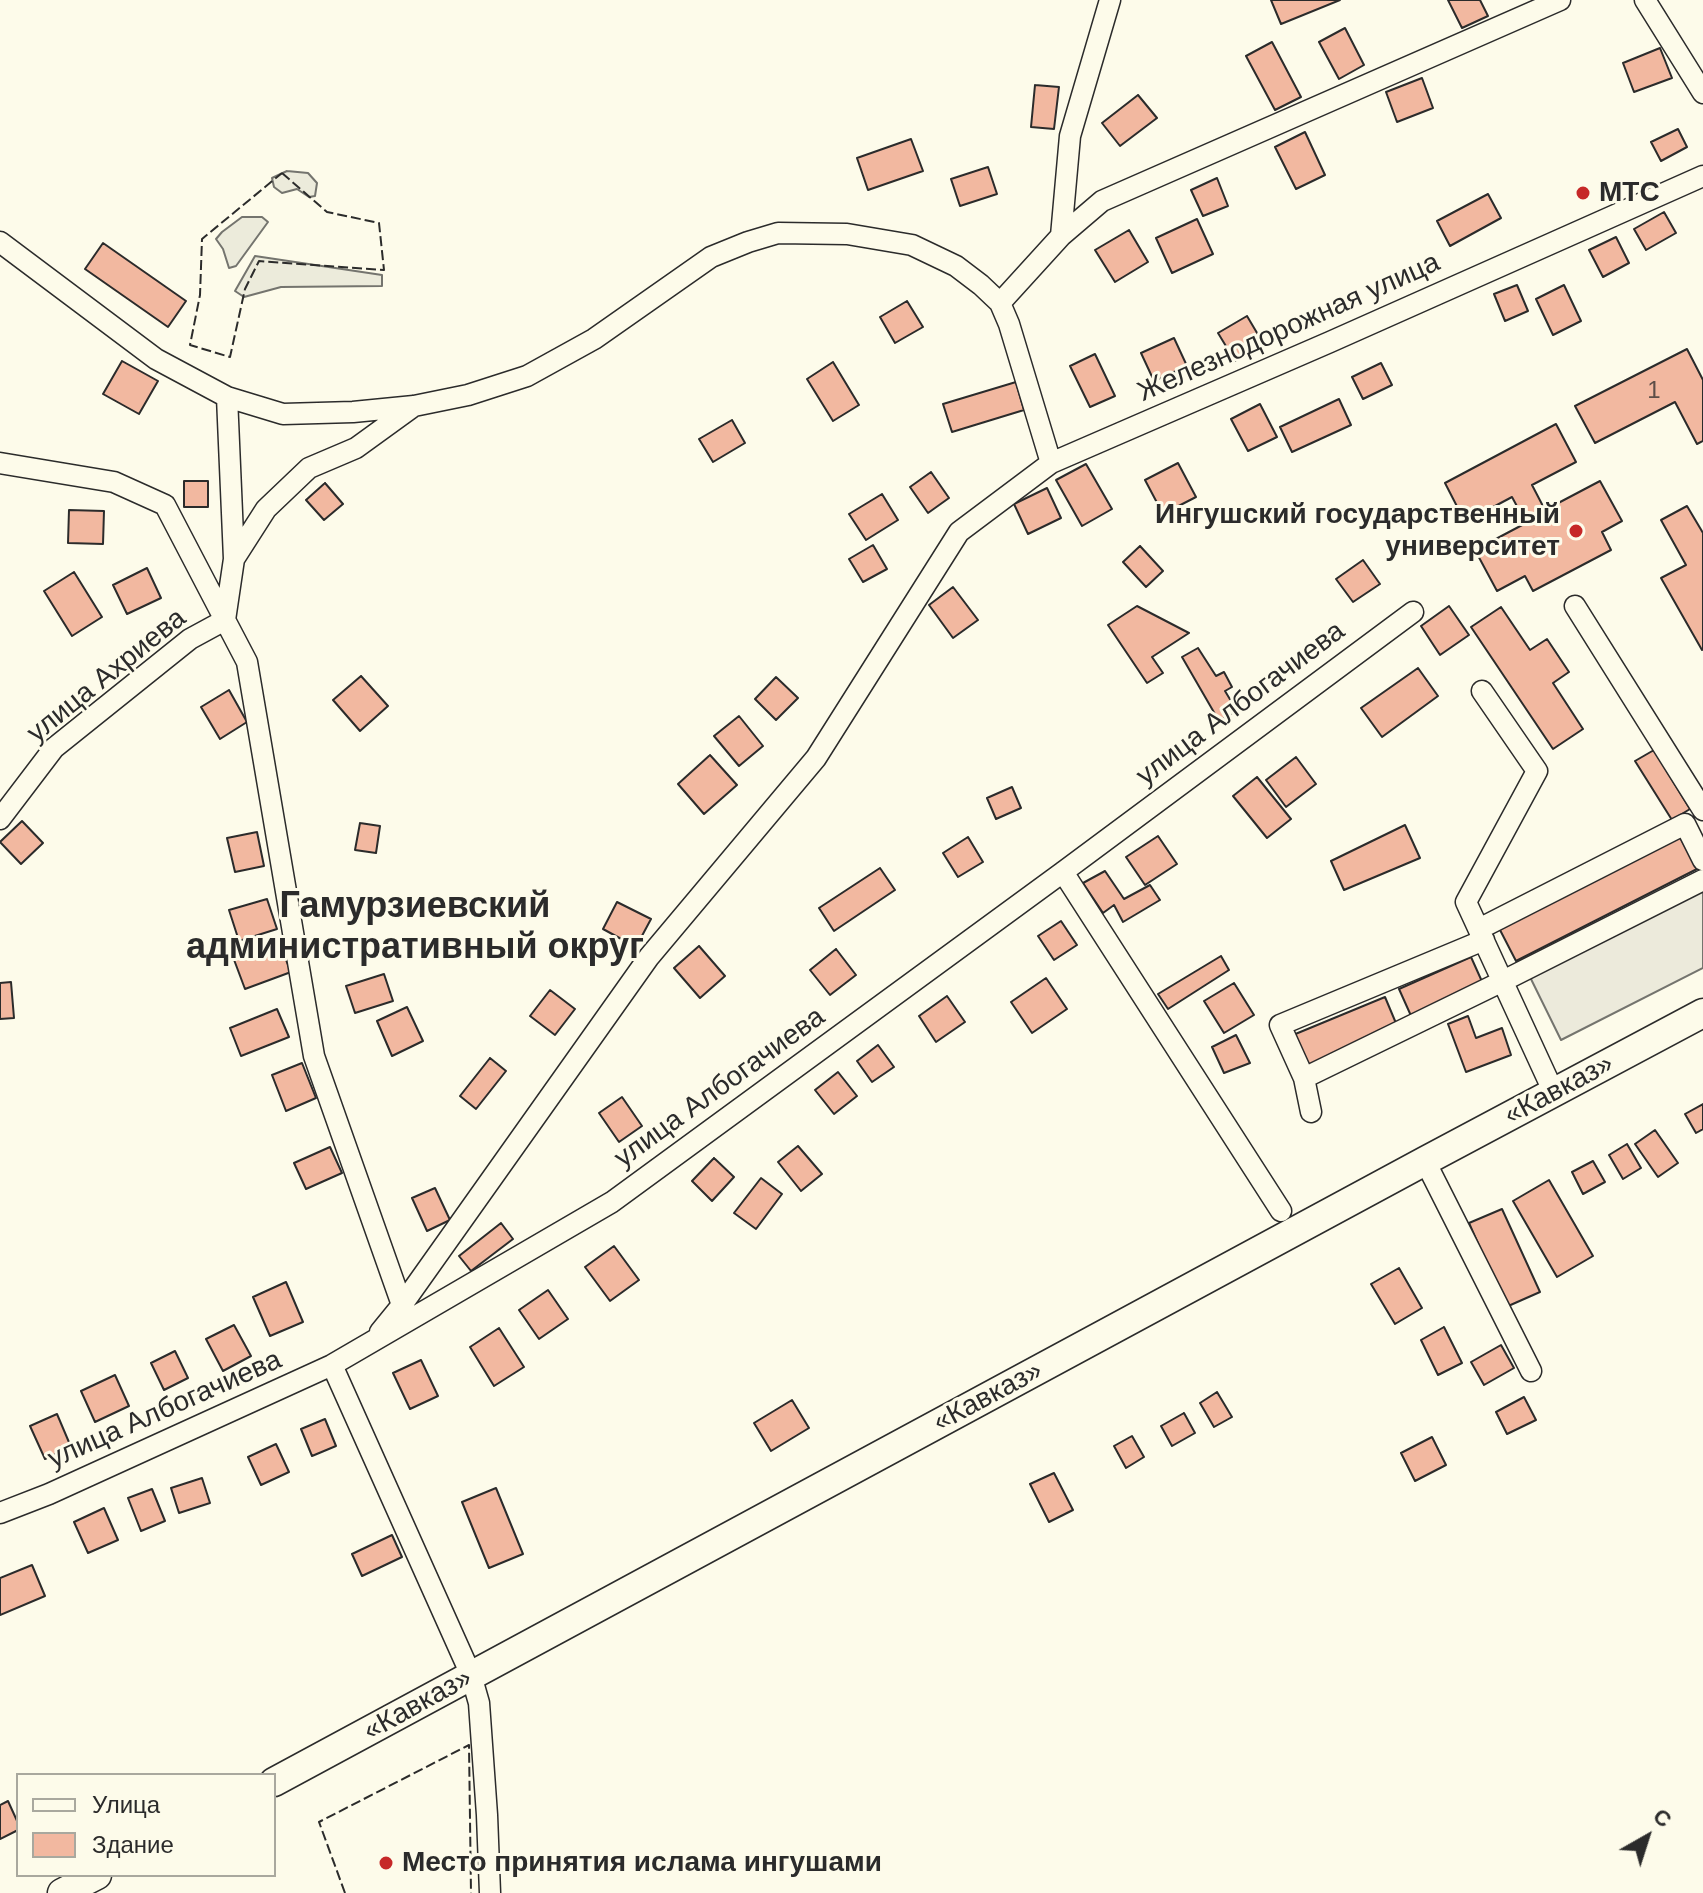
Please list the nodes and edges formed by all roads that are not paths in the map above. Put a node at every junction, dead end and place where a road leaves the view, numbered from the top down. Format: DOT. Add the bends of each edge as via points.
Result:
graph roads {
  1 [pos="1110,0"];
  2 [pos="1560,0"];
  3 [pos="1645,0"];
  4 [pos="1703,93"];
  5 [pos="1703,176"];
  6 [pos="1061,236"];
  7 [pos="0,242"];
  8 [pos="1000,303"];
  9 [pos="227,397"];
  10 [pos="414,406"];
  11 [pos="0,463"];
  12 [pos="1051,463"];
  13 [pos="234,559"];
  14 [pos="1575,606"];
  15 [pos="1413,612"];
  16 [pos="225,620"];
  17 [pos="1482,691"];
  18 [pos="1703,810"];
  19 [pos="0,819"];
  20 [pos="1703,860"];
  21 [pos="1063,872"];
  22 [pos="1703,880"];
  23 [pos="1481,934"];
  24 [pos="1503,981"];
  25 [pos="1703,1013"];
  26 [pos="1304,1078"];
  27 [pos="1554,1093"];
  28 [pos="1311,1112"];
  29 [pos="1425,1161"];
  30 [pos="1281,1211"];
  31 [pos="402,1305"];
  32 [pos="373,1341"];
  33 [pos="332,1365"];
  34 [pos="1531,1371"];
  35 [pos="0,1513"];
  36 [pos="471,1675"];
  37 [pos="276,1781"];
  38 [pos="93,1877"];
  39 [pos="62,1893"];
  40 [pos="490,1893"];
  1 -- 6 [label="street" via="1070,136"];
  2 -- 6 [label="street" via="1102,201"];
  3 -- 4 [label="street"];
  5 -- 12 [label="street, Железнодорожная улица"];
  6 -- 8 [label="street"];
  7 -- 9 [label="street" via="156,359"];
  8 -- 10 [label="street" via="956,266 912,245 847,234 778,233 711,257 594,339 527,376"];
  8 -- 12 [label="street"];
  9 -- 10 [label="street" via="283,414"];
  9 -- 13 [label="street"];
  10 -- 13 [label="street" via="356,448 309,468 266,509"];
  11 -- 16 [label="street" via="114,482 165,505"];
  12 -- 31 [label="street, Железнодорожная улица" via="959,532 816,758 649,957"];
  13 -- 16 [label="street"];
  14 -- 18 [label="street"];
  15 -- 21 [label="street, улица Албогачиева"];
  16 -- 19 [label="street, улица Ахриева" via="190,639 54,748"];
  16 -- 31 [label="street" via="247,662 314,1056"];
  17 -- 23 [label="street" via="1537,771 1466,902"];
  20 -- 23 [label="street" via="1685,824"];
  21 -- 30 [label="street"];
  21 -- 32 [label="street, улица Албогачиева" via="612,1202"];
  22 -- 24 [label="street"];
  23 -- 24 [label="street"];
  23 -- 26 [label="street" via="1280,1025"];
  24 -- 26 [label="street"];
  24 -- 27 [label="street"];
  25 -- 27 [label="highway, «Кавказ»"];
  26 -- 28 [label="street"];
  27 -- 29 [label="highway, «Кавказ»"];
  29 -- 34 [label="street"];
  29 -- 36 [label="highway, «Кавказ»"];
  31 -- 32 [label="street, Железнодорожная улица"];
  32 -- 33 [label="street, улица Албогачиева"];
  33 -- 35 [label="street, улица Албогачиева"];
  33 -- 36 [label="street"];
  36 -- 37 [label="highway, «Кавказ»"];
  36 -- 40 [label="street" via="479,1703"];
  38 -- 39 [label="highway"];
}
